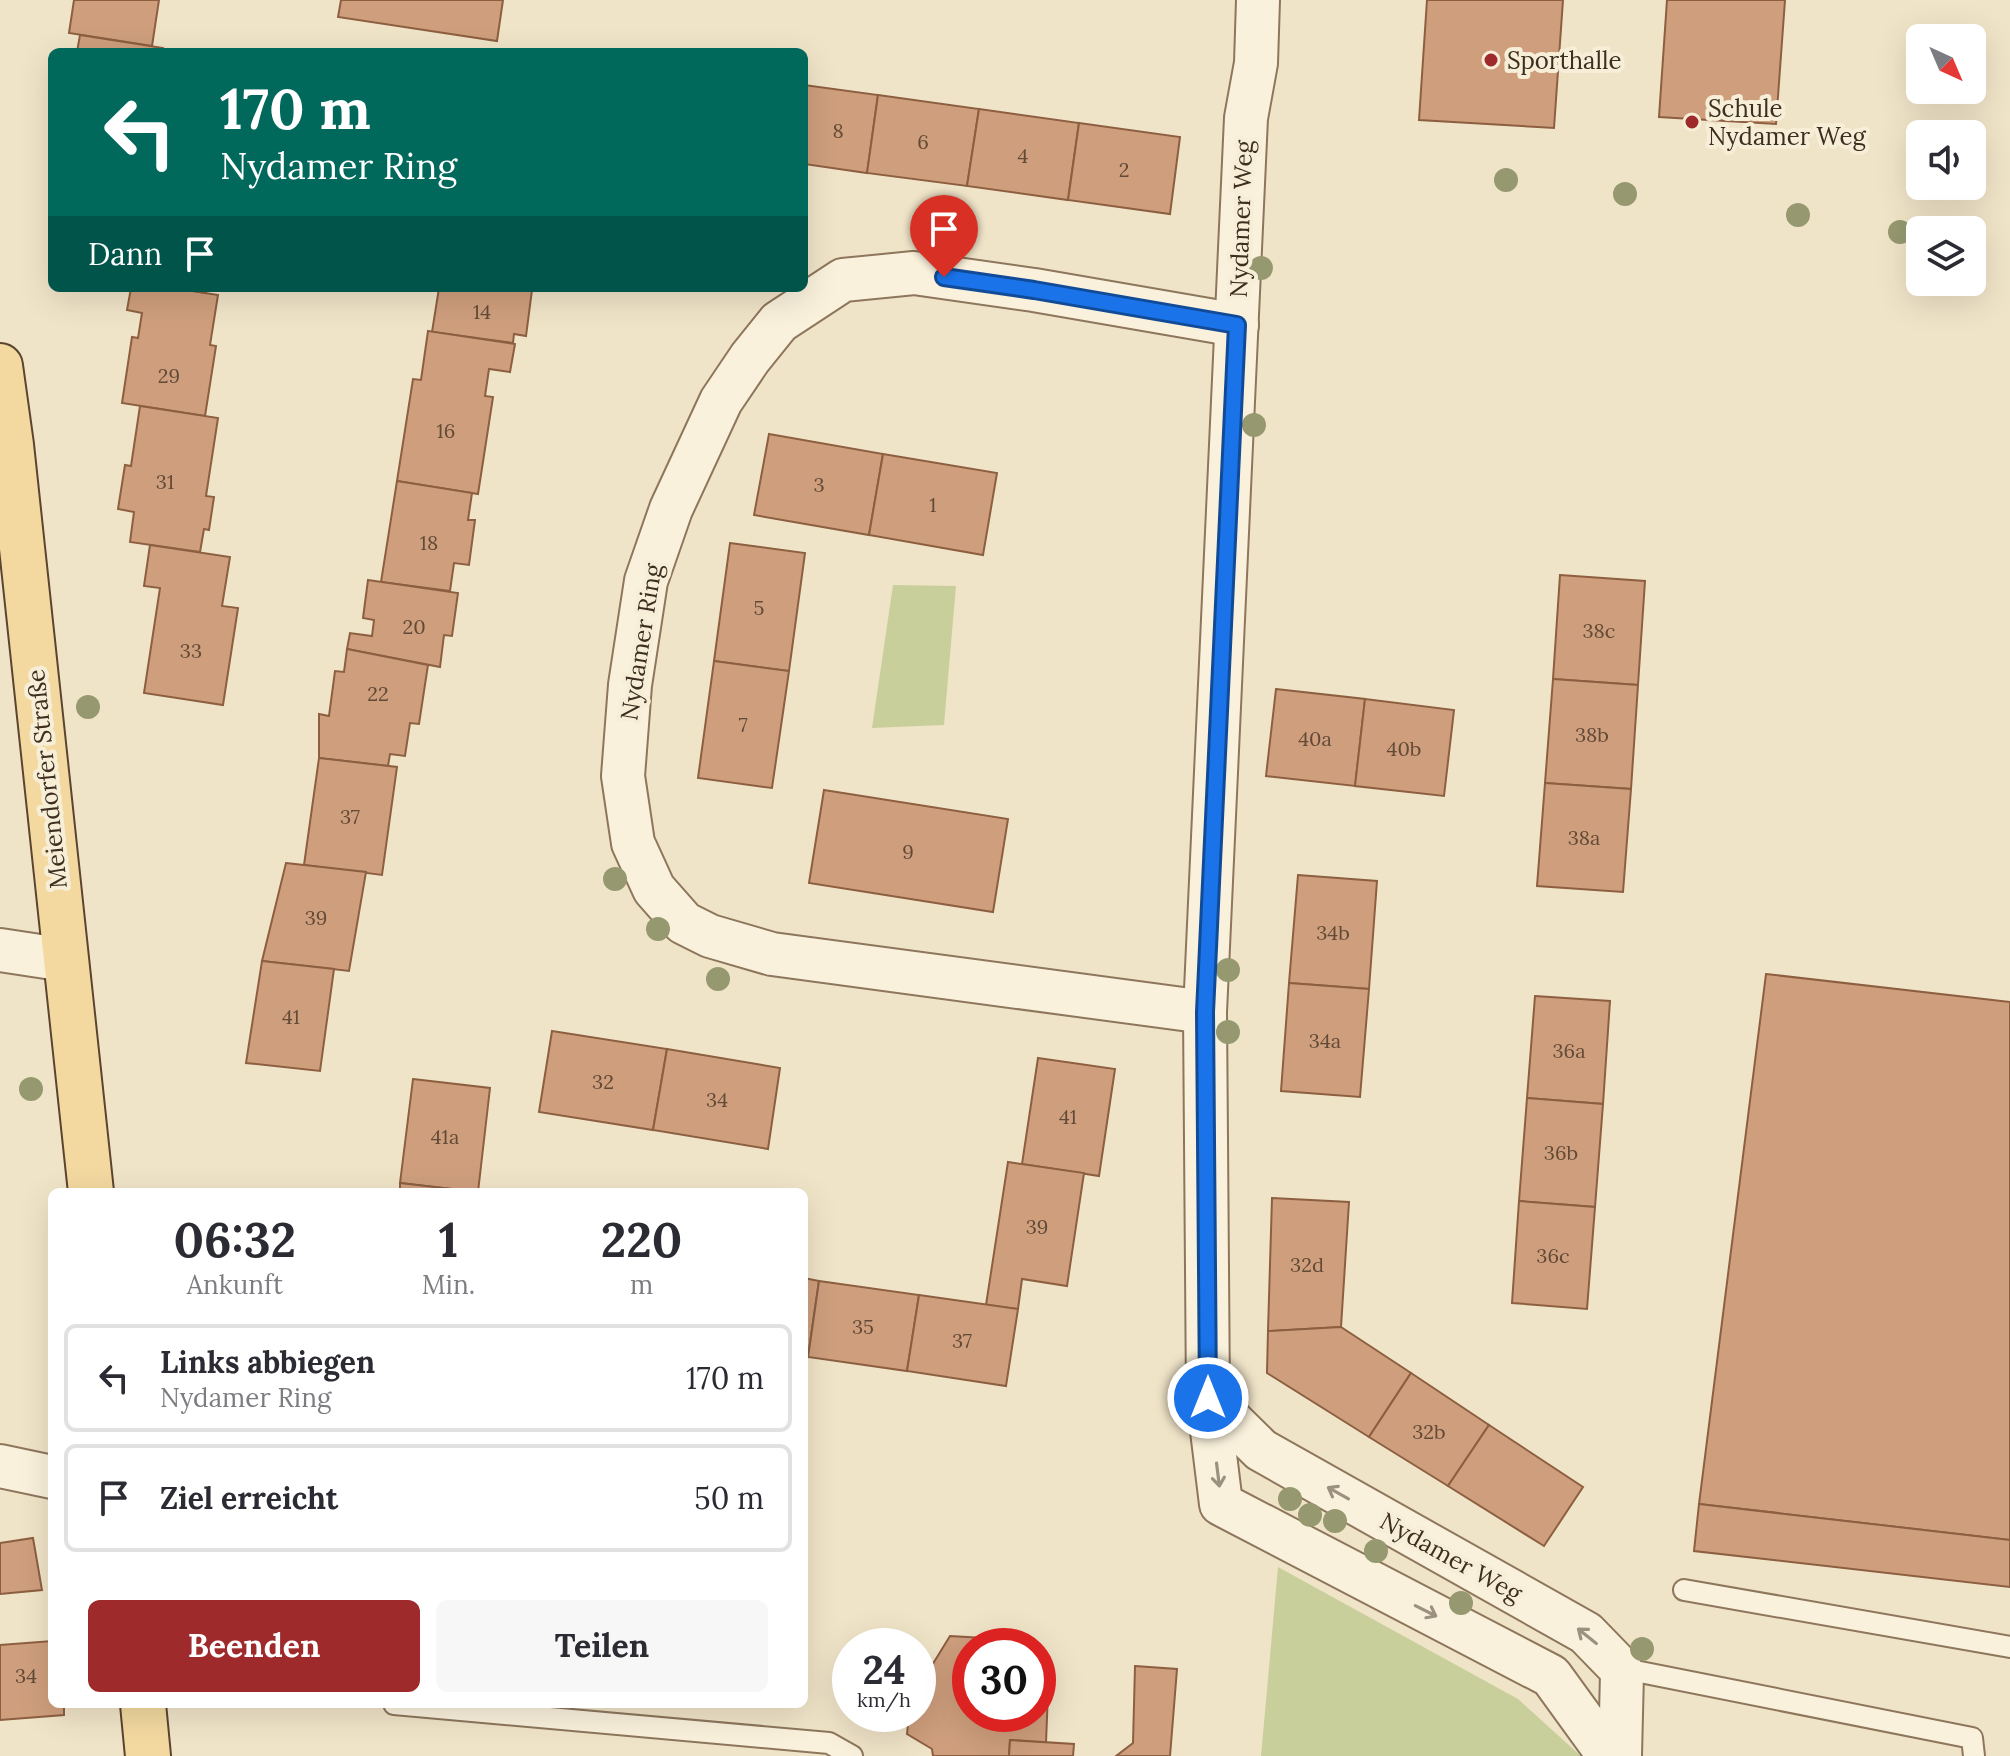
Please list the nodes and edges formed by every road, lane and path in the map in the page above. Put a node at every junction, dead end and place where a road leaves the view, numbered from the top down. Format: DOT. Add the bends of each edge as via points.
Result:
graph roads {
  1 [pos="1258,0"];
  2 [pos="1237,325"];
  3 [pos="0,366"];
  4 [pos="0,950"];
  5 [pos="66,960"];
  6 [pos="1205,1012"];
  7 [pos="91,1188"];
  8 [pos="1208,1398"];
  9 [pos="0,1466"];
  10 [pos="48,1476"];
  11 [pos="1684,1590"];
  12 [pos="2010,1647"];
  13 [pos="1620,1668"];
  14 [pos="143,1708"];
  15 [pos="439,1708"];
  16 [pos="148,1756"];
  17 [pos="852,1756"];
  18 [pos="1609,1756"];
  19 [pos="1620,1756"];
  20 [pos="1974,1756"];
  1 -- 2 [label="street, Nydamer Weg" via="1256,63 1246,118"];
  2 -- 6 [label="street, Nydamer Weg"];
  2 -- 6 [label="street, Nydamer Ring" via="914,273 843,280 779,322 721,401 671,509 646,581 623,776 633,843 654,889 684,923 710,936 772,954"];
  3 -- 5 [label="main road, Meiendorfer Straße"];
  4 -- 5 [label="street"];
  5 -- 7 [label="main road, Meiendorfer Straße"];
  6 -- 8 [label="street, Nydamer Weg"];
  13 -- 8 [label="street, Nydamer Weg, one-way" via="1586,1633 1261,1450"];
  8 -- 18 [label="street, Nydamer Weg, one-way" via="1221,1504 1551,1676"];
  9 -- 10 [label="street"];
  11 -- 12 [label="lane"];
  13 -- 19 [label="street"];
  13 -- 20 [label="lane" via="1972,1738"];
  14 -- 16 [label="main road"];
  15 -- 17 [label="lane" via="829,1743"];
}
